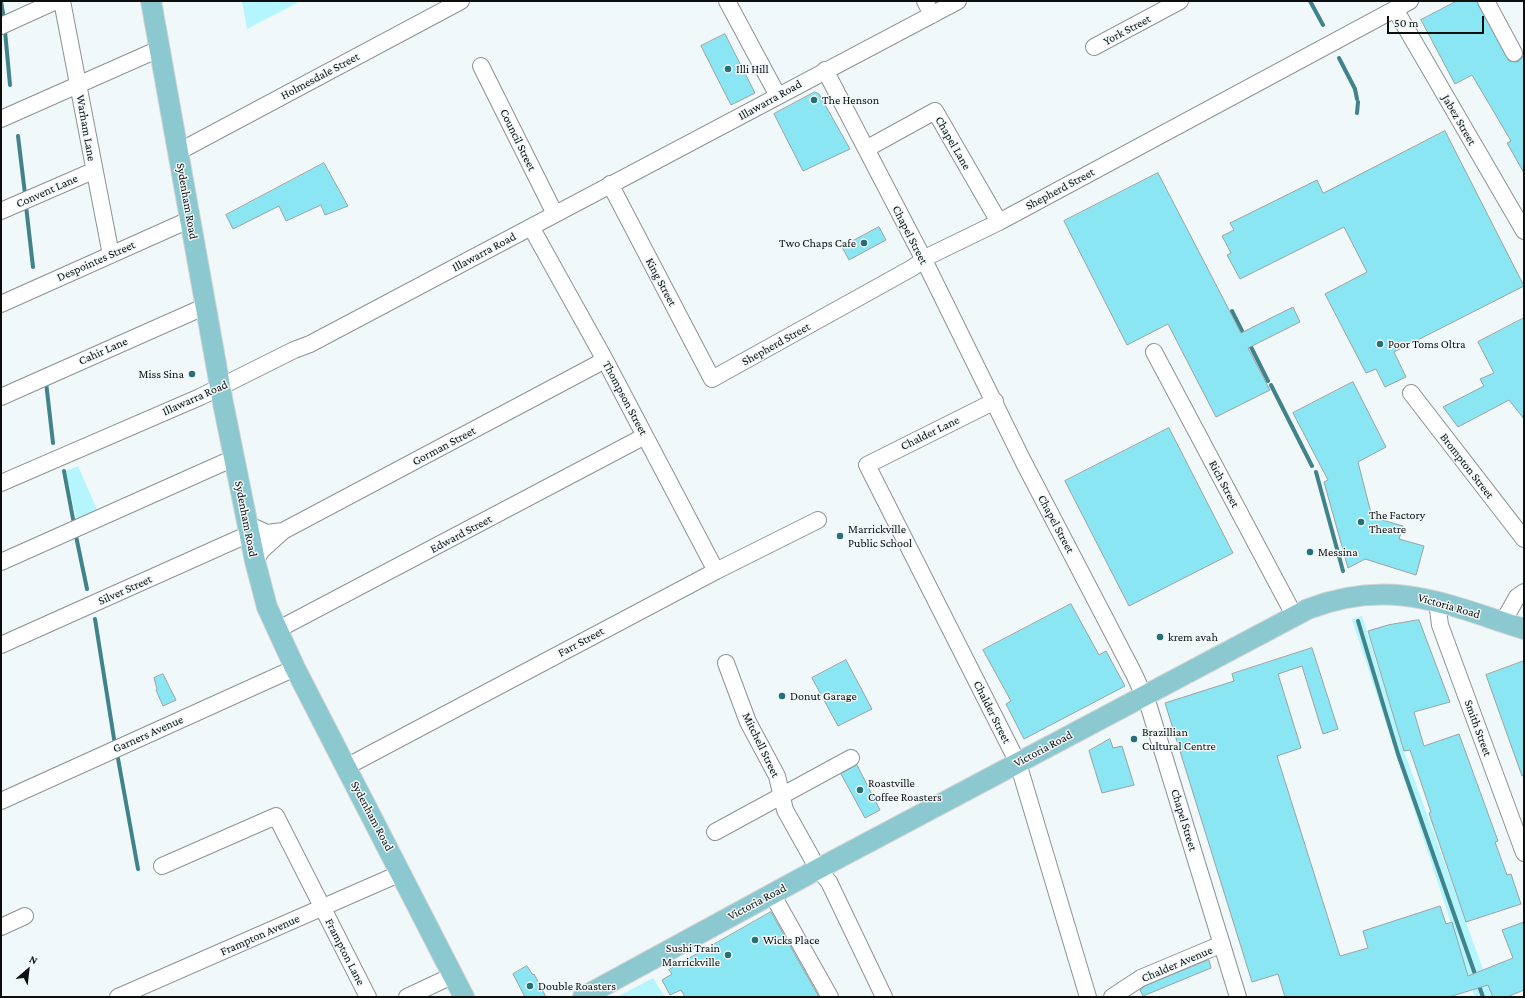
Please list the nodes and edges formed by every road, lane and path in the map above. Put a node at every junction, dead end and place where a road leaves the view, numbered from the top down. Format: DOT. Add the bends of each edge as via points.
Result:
graph roads {
  1 [pos="56,1"];
  2 [pos="62,1"];
  3 [pos="150,1"];
  4 [pos="461,1"];
  5 [pos="727,1"];
  6 [pos="958,1"];
  7 [pos="1180,1"];
  8 [pos="1410,1"];
  9 [pos="1486,1"];
  10 [pos="928,8"];
  11 [pos="1395,9"];
  12 [pos="1,26"];
  13 [pos="1094,47"];
  14 [pos="159,49"];
  15 [pos="1514,53"];
  16 [pos="481,66"];
  17 [pos="825,70"];
  18 [pos="78,85"];
  19 [pos="778,96"];
  20 [pos="1,119"];
  21 [pos="866,149"];
  22 [pos="178,152"];
  23 [pos="93,171"];
  24 [pos="610,184"];
  25 [pos="1,212"];
  26 [pos="555,214"];
  27 [pos="190,219"];
  28 [pos="998,222"];
  29 [pos="531,227"];
  30 [pos="1524,229"];
  31 [pos="111,255"];
  32 [pos="924,260"];
  33 [pos="1,304"];
  34 [pos="206,306"];
  35 [pos="1154,352"];
  36 [pos="605,360"];
  37 [pos="712,379"];
  38 [pos="220,388"];
  39 [pos="1411,393"];
  40 [pos="1,397"];
  41 [pos="994,401"];
  42 [pos="645,436"];
  43 [pos="234,458"];
  44 [pos="866,465"];
  45 [pos="1,484"];
  46 [pos="818,520"];
  47 [pos="248,529"];
  48 [pos="283,531"];
  49 [pos="1524,539"];
  50 [pos="254,561"];
  51 [pos="1,562"];
  52 [pos="716,571"];
  53 [pos="1524,592"];
  54 [pos="1437,601"];
  55 [pos="1294,615"];
  56 [pos="1503,622"];
  57 [pos="1524,629"];
  58 [pos="277,630"];
  59 [pos="1,645"];
  60 [pos="726,663"];
  61 [pos="295,668"];
  62 [pos="1144,696"];
  63 [pos="851,758"];
  64 [pos="1018,763"];
  65 [pos="346,767"];
  66 [pos="783,796"];
  67 [pos="1,801"];
  68 [pos="715,832"];
  69 [pos="1524,853"];
  70 [pos="162,866"];
  71 [pos="818,869"];
  72 [pos="402,873"];
  73 [pos="772,894"];
  74 [pos="323,907"];
  75 [pos="25,916"];
  76 [pos="1,927"];
  77 [pos="1222,944"];
  78 [pos="454,975"];
  79 [pos="1133,991"];
  80 [pos="118,997"];
  81 [pos="368,997"];
  82 [pos="407,997"];
  83 [pos="464,997"];
  84 [pos="583,997"];
  85 [pos="830,997"];
  86 [pos="884,997"];
  87 [pos="1088,997"];
  88 [pos="1112,997"];
  89 [pos="1238,997"];
  1 -- 12 [label="street"];
  2 -- 18 [label="street, Warham Lane"];
  3 -- 14 [label="main road, Sydenham Road"];
  4 -- 22 [label="street, Holmesdale Street"];
  5 -- 19 [label="street"];
  6 -- 10 [label="street, Illawarra Road"];
  7 -- 13 [label="street, York Street"];
  8 -- 11 [label="street, Shepherd Street"];
  9 -- 15 [label="street"];
  10 -- 17 [label="street, Illawarra Road"];
  11 -- 28 [label="street, Shepherd Street"];
  11 -- 30 [label="street, Jabez Street"];
  14 -- 18 [label="street"];
  14 -- 22 [label="main road, Sydenham Road"];
  16 -- 26 [label="street, Council Street"];
  17 -- 19 [label="street, Illawarra Road"];
  17 -- 21 [label="street, Chapel Street"];
  18 -- 20 [label="street"];
  18 -- 23 [label="street, Warham Lane"];
  19 -- 24 [label="street, Illawarra Road"];
  21 -- 28 [label="street, Chapel Lane" via="935,111"];
  21 -- 32 [label="street, Chapel Street"];
  22 -- 27 [label="main road, Sydenham Road"];
  23 -- 25 [label="street, Convent Lane"];
  23 -- 31 [label="street, Warham Lane"];
  24 -- 26 [label="street, Illawarra Road"];
  24 -- 37 [label="street, King Street"];
  26 -- 29 [label="street, Illawarra Road"];
  27 -- 31 [label="street, Despointes Street"];
  27 -- 34 [label="main road, Sydenham Road"];
  28 -- 32 [label="street, Shepherd Street"];
  29 -- 36 [label="street, Thompson Street"];
  29 -- 38 [label="street, Illawarra Road" via="310,344"];
  31 -- 33 [label="street, Despointes Street"];
  32 -- 37 [label="street, Shepherd Street"];
  32 -- 41 [label="street, Chapel Street"];
  34 -- 38 [label="main road, Sydenham Road"];
  34 -- 40 [label="street, Cahir Lane"];
  35 -- 55 [label="street, Rich Street"];
  36 -- 42 [label="street, Thompson Street"];
  36 -- 48 [label="street, Gorman Street"];
  38 -- 43 [label="main road, Sydenham Road"];
  38 -- 45 [label="street, Illawarra Road"];
  39 -- 49 [label="street, Brompton Street"];
  41 -- 44 [label="street, Chalder Lane"];
  41 -- 62 [label="street, Chapel Street"];
  42 -- 52 [label="street, Thompson Street"];
  42 -- 58 [label="street, Edward Street"];
  43 -- 47 [label="main road, Sydenham Road"];
  43 -- 51 [label="street"];
  44 -- 64 [label="street, Chalder Street"];
  46 -- 52 [label="street, Farr Street"];
  47 -- 48 [label="street, Gorman Street"];
  47 -- 50 [label="main road, Sydenham Road"];
  47 -- 59 [label="street, Silver Street"];
  48 -- 50 [label="street, Gorman Street"];
  50 -- 58 [label="main road, Sydenham Road" via="267,608"];
  52 -- 65 [label="street, Farr Street"];
  53 -- 56 [label="street" via="1514,602"];
  54 -- 55 [label="main road, Victoria Road" via="1408,596 1360,596 1326,602"];
  54 -- 56 [label="main road, Victoria Road"];
  54 -- 69 [label="street, Smith Street" via="1440,625"];
  55 -- 62 [label="main road, Victoria Road"];
  56 -- 57 [label="main road, Victoria Road"];
  58 -- 61 [label="main road, Sydenham Road"];
  60 -- 66 [label="street, Mitchell Street" via="748,722 777,776"];
  61 -- 65 [label="main road, Sydenham Road"];
  61 -- 67 [label="street, Garners Avenue"];
  62 -- 64 [label="main road, Victoria Road"];
  62 -- 77 [label="street, Chapel Street"];
  63 -- 66 [label="street"];
  64 -- 71 [label="main road, Victoria Road"];
  64 -- 87 [label="street, Chalder Street"];
  65 -- 72 [label="main road, Sydenham Road"];
  66 -- 68 [label="street"];
  66 -- 71 [label="street, Mitchell Street" via="785,810"];
  70 -- 74 [label="street, Frampton Lane" via="276,816"];
  71 -- 73 [label="main road, Victoria Road"];
  71 -- 86 [label="street, Mitchell Street" via="829,882"];
  72 -- 74 [label="street, Frampton Avenue"];
  72 -- 78 [label="main road, Sydenham Road"];
  73 -- 84 [label="main road, Victoria Road"];
  73 -- 85 [label="street"];
  74 -- 80 [label="street, Frampton Avenue"];
  74 -- 81 [label="street, Frampton Lane"];
  75 -- 76 [label="street"];
  77 -- 79 [label="street, Chalder Avenue" via="1141,978"];
  77 -- 89 [label="street, Chapel Street"];
  78 -- 82 [label="street"];
  78 -- 83 [label="main road, Sydenham Road"];
  79 -- 88 [label="street, Chalder Avenue"];
}
